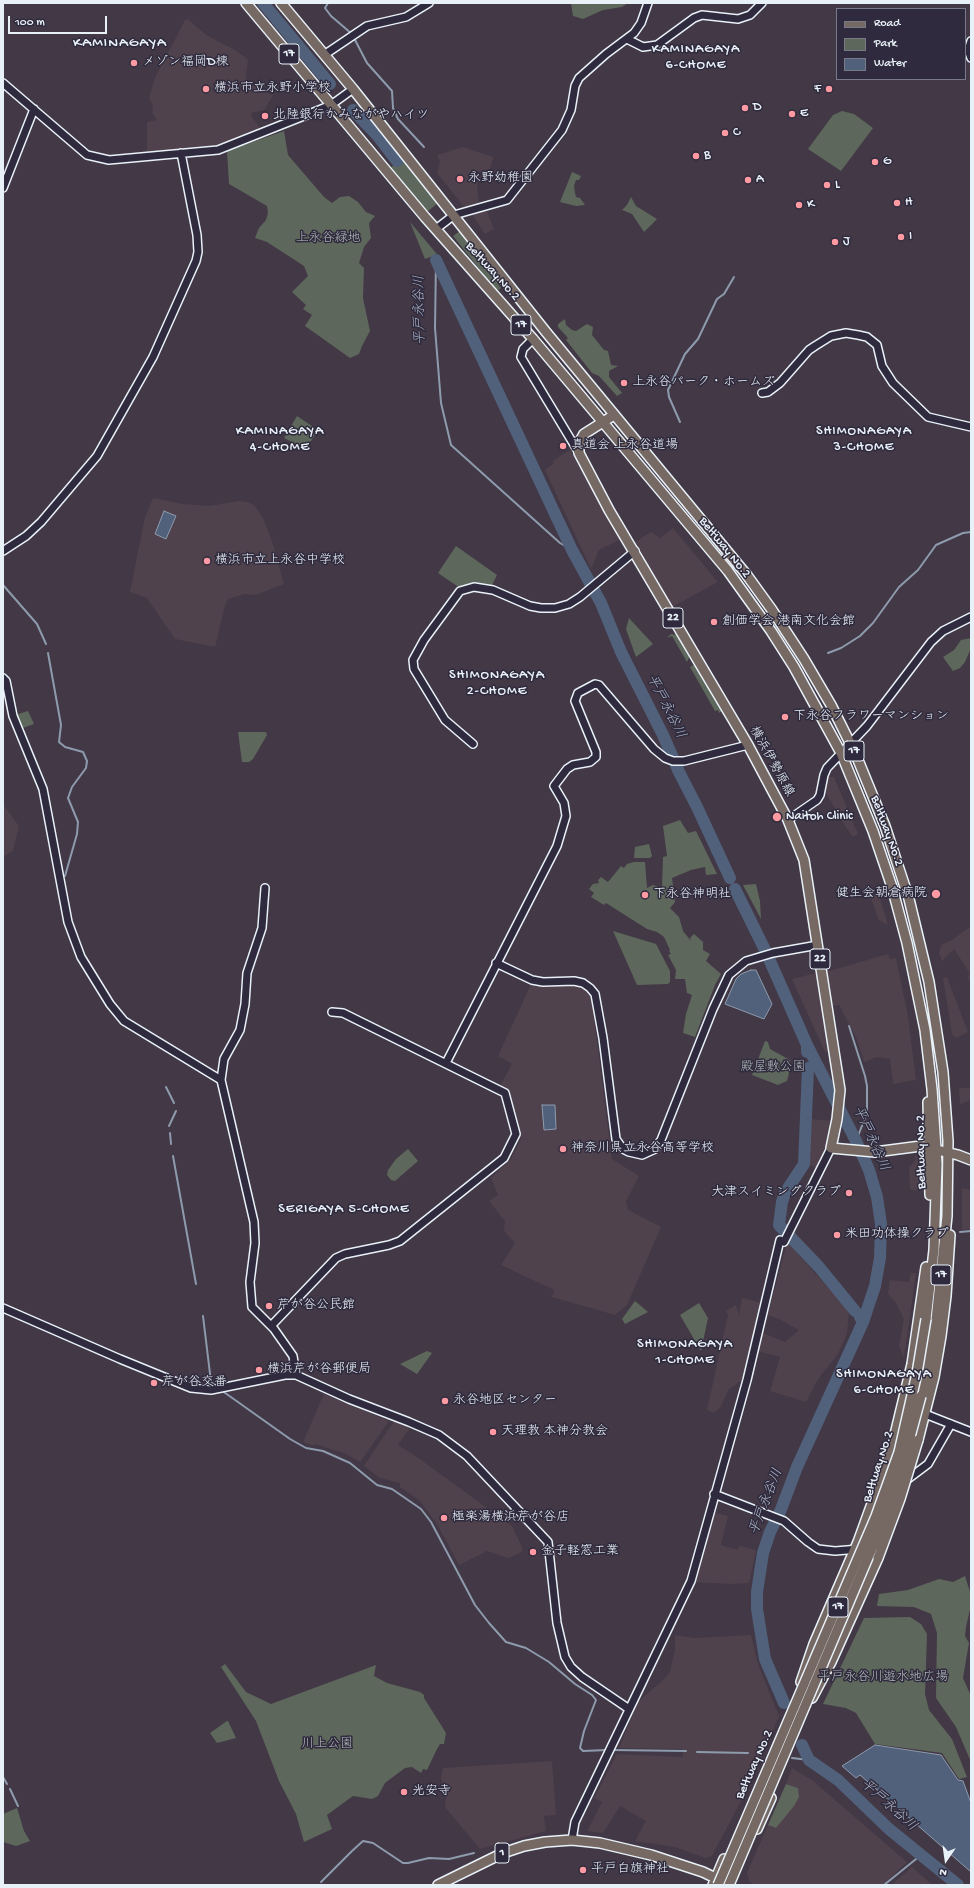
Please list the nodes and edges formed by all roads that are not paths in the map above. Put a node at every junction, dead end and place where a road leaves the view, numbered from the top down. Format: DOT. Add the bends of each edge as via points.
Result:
graph roads {
  1 [pos="246,3"];
  2 [pos="281,3"];
  3 [pos="429,3"];
  4 [pos="648,3"];
  5 [pos="762,3"];
  6 [pos="627,39"];
  7 [pos="971,41"];
  8 [pos="324,55"];
  9 [pos="971,58"];
  10 [pos="3,83"];
  11 [pos="353,89"];
  12 [pos="331,105"];
  13 [pos="34,109"];
  14 [pos="182,153"];
  15 [pos="3,188"];
  16 [pos="454,215"];
  17 [pos="436,229"];
  18 [pos="533,339"];
  19 [pos="762,393"];
  20 [pos="614,415"];
  21 [pos="603,422"];
  22 [pos="971,427"];
  23 [pos="579,453"];
  24 [pos="3,551"];
  25 [pos="635,551"];
  26 [pos="971,617"];
  27 [pos="3,678"];
  28 [pos="473,744"];
  29 [pos="850,744"];
  30 [pos="748,745"];
  31 [pos="841,753"];
  32 [pos="788,820"];
  33 [pos="265,888"];
  34 [pos="818,945"];
  35 [pos="496,963"];
  36 [pos="332,1012"];
  37 [pos="446,1063"];
  38 [pos="221,1080"];
  39 [pos="932,1147"];
  40 [pos="831,1148"];
  41 [pos="948,1152"];
  42 [pos="971,1160"];
  43 [pos="947,1216"];
  44 [pos="3,1308"];
  45 [pos="271,1326"];
  46 [pos="296,1375"];
  47 [pos="925,1414"];
  48 [pos="951,1424"];
  49 [pos="971,1432"];
  50 [pos="714,1494"];
  51 [pos="855,1550"];
  52 [pos="630,1709"];
  53 [pos="572,1840"];
  54 [pos="716,1883"];
  55 [pos="438,1885"];
  56 [pos="730,1885"];
  1 -- 12 [label="main road, Beltway No.2 / 17"];
  2 -- 8 [label="main road, Beltway No.2 / 17"];
  3 -- 8 [label="street" via="406,17 368,26"];
  4 -- 6 [label="street" via="641,23"];
  5 -- 6 [label="street" via="750,15 738,19 702,15 694,18 657,45 644,47"];
  6 -- 16 [label="street" via="579,78 571,110 562,130 507,200"];
  7 -- 9 [label="street" via="968,50"];
  8 -- 11 [label="main road, Beltway No.2 / 17"];
  10 -- 13 [label="street"];
  11 -- 12 [label="street"];
  11 -- 16 [label="main road, Beltway No.2 / 17"];
  12 -- 14 [label="street" via="218,150"];
  12 -- 17 [label="main road, Beltway No.2 / 17"];
  13 -- 14 [label="street" via="75,147 97,159 122,160"];
  13 -- 15 [label="street"];
  14 -- 24 [label="street" via="198,252 154,358 97,456 40,522 22,540"];
  16 -- 17 [label="street"];
  16 -- 20 [label="main road, Beltway No.2 / 17"];
  17 -- 18 [label="main road, Beltway No.2 / 17"];
  18 -- 21 [label="main road, Beltway No.2 / 17"];
  18 -- 23 [label="street" via="523,349 521,356"];
  19 -- 22 [label="street" via="768,392 780,383 809,350 831,336 846,333 867,337 877,345 882,366 893,383 928,417"];
  20 -- 21 [label="main road"];
  20 -- 29 [label="main road, Beltway No.2 / 17" via="728,551 759,592 831,705"];
  21 -- 23 [label="main road" via="584,434 579,443"];
  21 -- 31 [label="main road, Beltway No.2 / 17" via="745,594 794,667"];
  23 -- 25 [label="main road, 横浜伊勢原線 / 22"];
  25 -- 28 [label="street" via="580,597 555,608 530,606 493,590 474,587 460,591 418,649 413,660 414,669 445,720"];
  25 -- 30 [label="main road, 横浜伊勢原線 / 22"];
  26 -- 29 [label="street" via="936,637 872,720"];
  27 -- 38 [label="street" via="6,681 13,716 43,789 68,922 81,957 110,1004 124,1021"];
  29 -- 31 [label="street"];
  29 -- 41 [label="main road, Beltway No.2 / 17" via="875,799 893,848 925,960 943,1072"];
  30 -- 32 [label="main road, 横浜伊勢原線 / 22"];
  30 -- 35 [label="street" via="681,761 665,758 654,749 599,685 595,684 578,693 575,701 596,757 590,762 573,765 567,769 554,786 564,803 565,822 557,846"];
  31 -- 32 [label="street" via="827,768 817,800"];
  31 -- 39 [label="main road, Beltway No.2 / 17" via="880,850 900,915 921,1008 932,1089"];
  32 -- 34 [label="main road, 横浜伊勢原線 / 22" via="804,860"];
  33 -- 38 [label="street" via="262,928 247,973 240,1030 224,1059"];
  34 -- 35 [label="street" via="746,961 726,979 661,1140 655,1149 642,1155 629,1152 616,1139 595,994 583,983 532,980"];
  34 -- 40 [label="main road, 横浜伊勢原線 / 22" via="840,1090"];
  35 -- 37 [label="street"];
  36 -- 37 [label="street" via="343,1013"];
  37 -- 45 [label="street" via="505,1093 516,1134 504,1158 400,1241 336,1258"];
  38 -- 45 [label="street" via="254,1222 255,1243 250,1282 252,1307"];
  39 -- 40 [label="main road" via="870,1152"];
  39 -- 41 [label="main road"];
  39 -- 51 [label="main road" via="928,1250 913,1356 900,1418"];
  39 -- 54 [label="main road, Beltway No.2 / 17, bridge" via="934,1250 917,1373 899,1452 861,1555"];
  40 -- 50 [label="street" via="784,1242 780,1240 747,1380"];
  41 -- 42 [label="main road"];
  41 -- 43 [label="main road, Beltway No.2 / 17"];
  43 -- 47 [label="main road" via="950,1229 946,1296 941,1336"];
  43 -- 56 [label="main road, Beltway No.2 / 17, bridge" via="936,1320 921,1396 899,1478 878,1534"];
  44 -- 46 [label="street" via="191,1388 211,1390"];
  45 -- 46 [label="street" via="295,1361"];
  46 -- 52 [label="street" via="439,1435 467,1456 548,1542 557,1624 562,1647 571,1667"];
  47 -- 48 [label="street"];
  47 -- 56 [label="main road, bridge" via="900,1499 878,1558 835,1655 812,1698 763,1817"];
  48 -- 49 [label="street"];
  48 -- 51 [label="street" via="928,1464 894,1488 872,1544"];
  50 -- 51 [label="street" via="790,1524 818,1549"];
  50 -- 52 [label="street" via="691,1581"];
  51 -- 54 [label="main road" via="814,1644 798,1692"];
  52 -- 53 [label="street" via="575,1822"];
  53 -- 54 [label="main road, 1" via="600,1843 651,1855 692,1868"];
  53 -- 55 [label="main road, 1" via="545,1842 503,1853"];
  54 -- 56 [label="main road, 1"];
}
